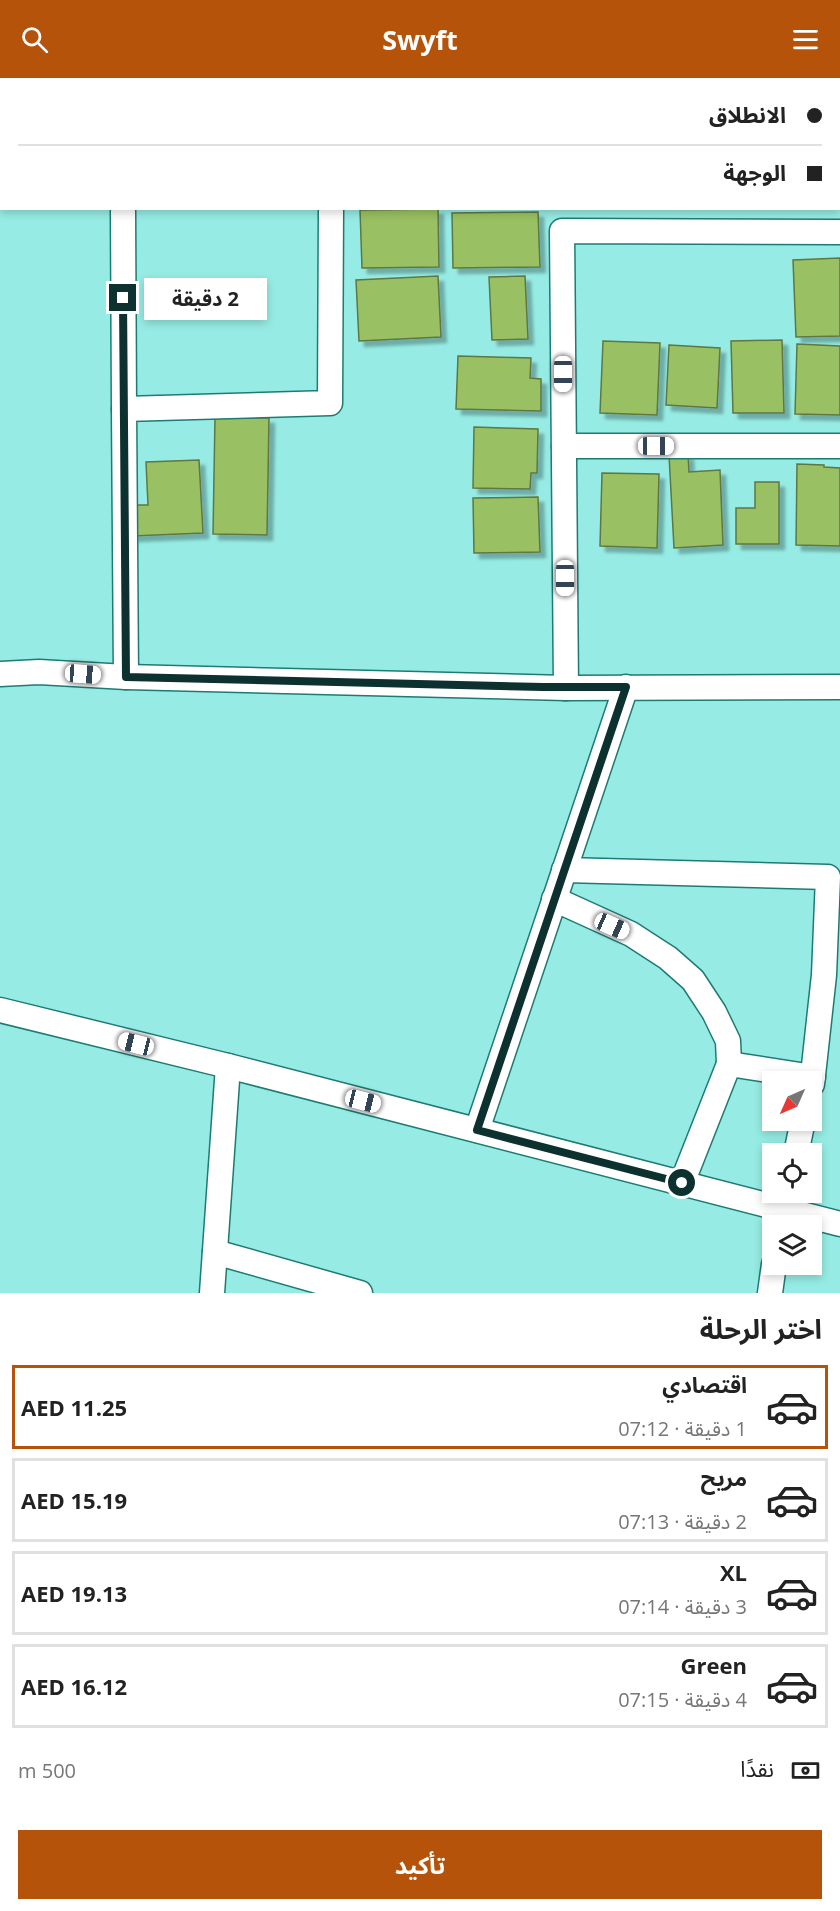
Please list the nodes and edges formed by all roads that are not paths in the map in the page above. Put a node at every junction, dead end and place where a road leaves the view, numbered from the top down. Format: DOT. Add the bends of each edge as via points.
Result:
graph roads {
  1 [pos="123,210"];
  2 [pos="332,210"];
  3 [pos="840,232"];
  4 [pos="124,409"];
  5 [pos="564,446"];
  6 [pos="840,446"];
  7 [pos="0,674"];
  8 [pos="126,677"];
  9 [pos="626,687"];
  10 [pos="840,687"];
  11 [pos="566,688"];
  12 [pos="564,870"];
  13 [pos="554,899"];
  14 [pos="0,1010"];
  15 [pos="729,1064"];
  16 [pos="228,1066"];
  17 [pos="763,1071"];
  18 [pos="813,1071"];
  19 [pos="477,1130"];
  20 [pos="682,1183"];
  21 [pos="784,1209"];
  22 [pos="840,1224"];
  23 [pos="215,1251"];
  24 [pos="772,1275"];
  25 [pos="212,1293"];
  26 [pos="360,1293"];
  27 [pos="770,1293"];
  1 -- 4 [label="street"];
  2 -- 4 [label="street" via="330,404"];
  3 -- 5 [label="street" via="562,231"];
  4 -- 8 [label="street"];
  5 -- 6 [label="street"];
  5 -- 11 [label="street"];
  7 -- 8 [label="street"];
  8 -- 11 [label="street"];
  9 -- 10 [label="street"];
  9 -- 11 [label="street"];
  9 -- 12 [label="street"];
  12 -- 13 [label="street"];
  12 -- 18 [label="street" via="828,877 824,975"];
  13 -- 15 [label="street" via="631,934 693,980 728,1041"];
  13 -- 19 [label="street"];
  14 -- 16 [label="street"];
  15 -- 17 [label="street"];
  15 -- 20 [label="street"];
  16 -- 19 [label="street"];
  16 -- 23 [label="street"];
  19 -- 20 [label="street"];
  20 -- 21 [label="street"];
  21 -- 22 [label="street"];
  23 -- 25 [label="street"];
  23 -- 26 [label="street"];
  24 -- 27 [label="street"];
}
